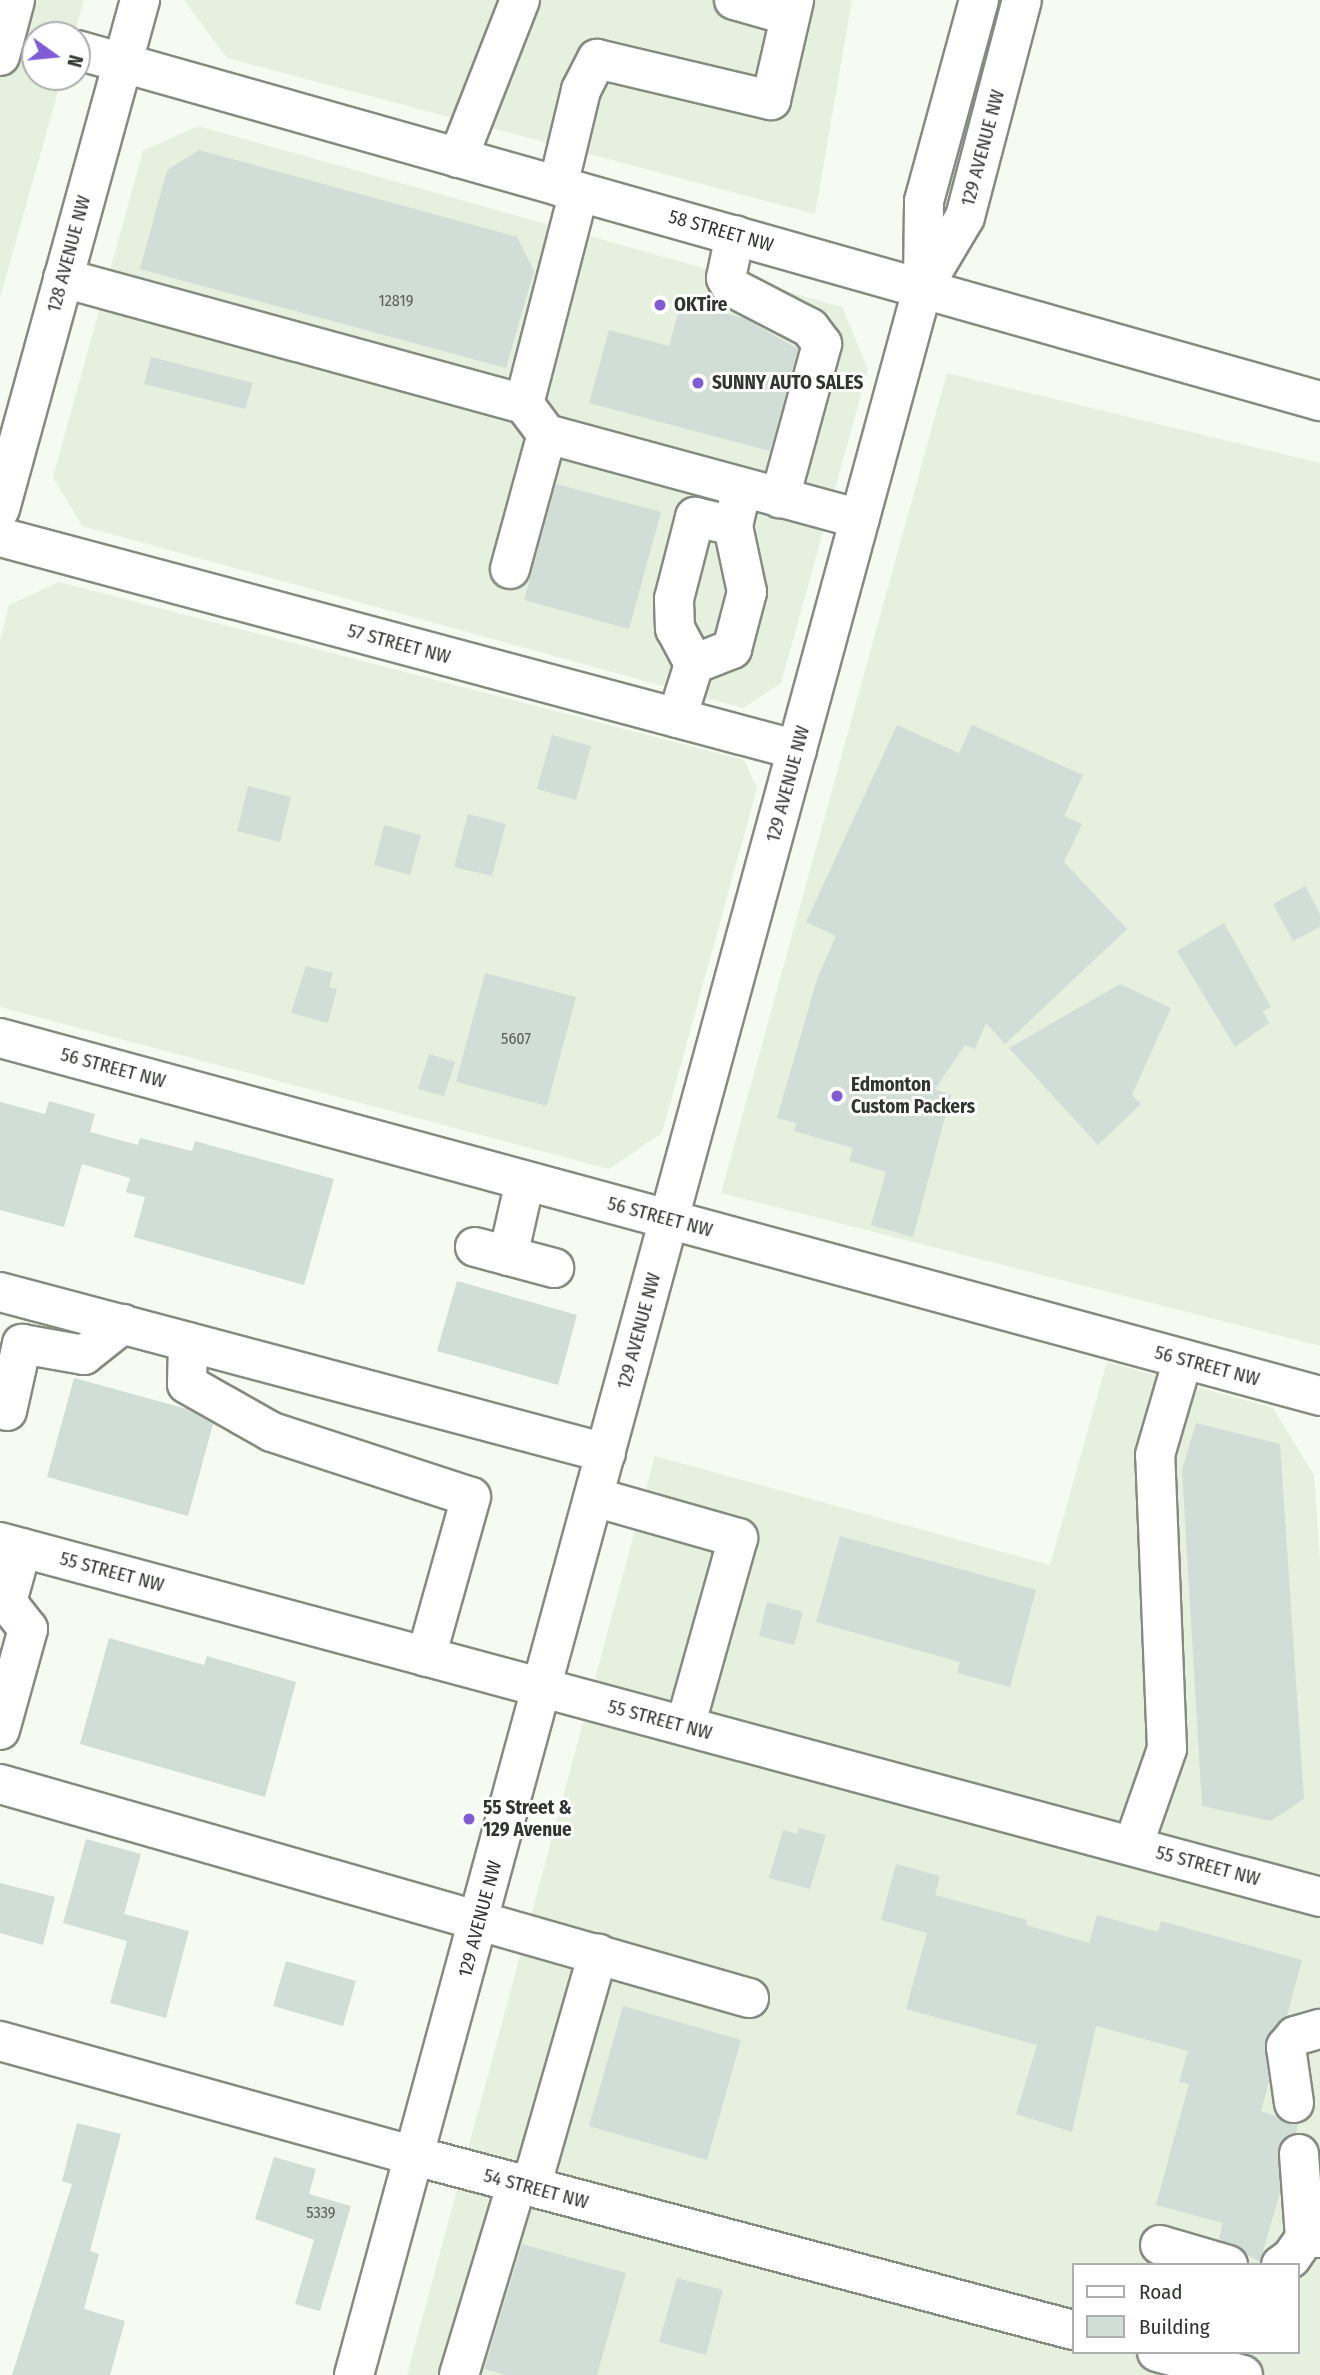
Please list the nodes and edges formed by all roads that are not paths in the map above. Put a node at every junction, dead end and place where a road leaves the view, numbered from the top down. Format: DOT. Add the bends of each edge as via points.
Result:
graph roads {
  1 [pos="140,0"];
  2 [pos="520,0"];
  3 [pos="734,0"];
  4 [pos="979,0"];
  5 [pos="1022,0"];
  6 [pos="792,8"];
  7 [pos="91,54"];
  8 [pos="121,64"];
  9 [pos="458,158"];
  10 [pos="569,189"];
  11 [pos="735,236"];
  12 [pos="63,278"];
  13 [pos="923,288"];
  14 [pos="1320,401"];
  15 [pos="524,404"];
  16 [pos="547,435"];
  17 [pos="743,488"];
  18 [pos="780,498"];
  19 [pos="0,509"];
  20 [pos="860,520"];
  21 [pos="733,526"];
  22 [pos="0,537"];
  23 [pos="510,569"];
  24 [pos="694,664"];
  25 [pos="677,718"];
  26 [pos="797,750"];
  27 [pos="0,1038"];
  28 [pos="525,1181"];
  29 [pos="669,1220"];
  30 [pos="554,1268"];
  31 [pos="0,1292"];
  32 [pos="123,1324"];
  33 [pos="188,1342"];
  34 [pos="1183,1359"];
  35 [pos="1320,1396"];
  36 [pos="7,1411"];
  37 [pos="606,1453"];
  38 [pos="594,1497"];
  39 [pos="11,1545"];
  40 [pos="426,1657"];
  41 [pos="542,1688"];
  42 [pos="685,1726"];
  43 [pos="0,1730"];
  44 [pos="0,1784"];
  45 [pos="1133,1846"];
  46 [pos="1320,1896"];
  47 [pos="480,1919"];
  48 [pos="598,1953"];
  49 [pos="750,1998"];
  50 [pos="1320,2029"];
  51 [pos="0,2040"];
  52 [pos="1294,2103"];
  53 [pos="1299,2154"];
  54 [pos="415,2157"];
  55 [pos="524,2185"];
  56 [pos="1160,2245"];
  57 [pos="1302,2247"];
  58 [pos="1221,2263"];
  59 [pos="1072,2330"];
  60 [pos="1163,2354"];
  61 [pos="1225,2373"];
  62 [pos="354,2375"];
  63 [pos="459,2375"];
  1 -- 8 [label="street, 128 AVENUE NW"];
  2 -- 9 [label="street"];
  3 -- 6 [label="street"];
  4 -- 13 [label="street, 129 AVENUE NW" via="924,201"];
  5 -- 13 [label="street, 129 AVENUE NW" via="965,217"];
  6 -- 10 [label="street" via="771,100 597,59 580,90"];
  7 -- 8 [label="street, 58 STREET NW"];
  8 -- 9 [label="street, 58 STREET NW"];
  8 -- 12 [label="street, 128 AVENUE NW"];
  9 -- 10 [label="street, 58 STREET NW"];
  10 -- 11 [label="street, 58 STREET NW"];
  10 -- 15 [label="street"];
  11 -- 13 [label="street, 58 STREET NW"];
  11 -- 18 [label="street" via="726,278 731,287 810,328 822,344"];
  12 -- 15 [label="street"];
  12 -- 19 [label="street, 128 AVENUE NW"];
  13 -- 14 [label="street, 58 STREET NW"];
  13 -- 20 [label="street, 129 AVENUE NW"];
  15 -- 16 [label="street"];
  16 -- 17 [label="street"];
  16 -- 23 [label="street"];
  17 -- 18 [label="street"];
  17 -- 21 [label="street"];
  18 -- 20 [label="street"];
  20 -- 26 [label="street, 129 AVENUE NW"];
  21 -- 24 [label="street" via="747,592 732,649"];
  21 -- 24 [label="street" via="695,517 674,599 675,629"];
  22 -- 25 [label="street, 57 STREET NW"];
  24 -- 25 [label="street"];
  25 -- 26 [label="street, 57 STREET NW"];
  26 -- 29 [label="street, 129 AVENUE NW"];
  27 -- 28 [label="street, 56 STREET NW"];
  28 -- 29 [label="street, 56 STREET NW"];
  28 -- 30 [label="street" via="491,1251"];
  29 -- 34 [label="street, 56 STREET NW"];
  29 -- 37 [label="street, 129 AVENUE NW"];
  31 -- 32 [label="street"];
  32 -- 33 [label="street"];
  32 -- 36 [label="street" via="84,1356 22,1344"];
  33 -- 37 [label="street"];
  33 -- 40 [label="street" via="187,1384 272,1432 471,1497"];
  34 -- 35 [label="street, 56 STREET NW"];
  34 -- 45 [label="street" via="1155,1455 1167,1749"];
  37 -- 38 [label="street, 129 AVENUE NW"];
  38 -- 41 [label="street, 129 AVENUE NW"];
  38 -- 42 [label="street" via="737,1538"];
  39 -- 40 [label="street, 55 STREET NW"];
  39 -- 43 [label="street" via="7,1602 28,1629"];
  40 -- 41 [label="street, 55 STREET NW"];
  41 -- 42 [label="street, 55 STREET NW"];
  41 -- 47 [label="street, 129 AVENUE NW"];
  42 -- 45 [label="street, 55 STREET NW"];
  44 -- 47 [label="street"];
  45 -- 46 [label="street, 55 STREET NW"];
  47 -- 48 [label="street"];
  47 -- 54 [label="street, 129 AVENUE NW"];
  48 -- 49 [label="street"];
  48 -- 55 [label="street"];
  50 -- 52 [label="street" via="1295,2036 1286,2047"];
  51 -- 54 [label="street, 54 STREET NW"];
  53 -- 57 [label="street"];
  54 -- 55 [label="street, 54 STREET NW"];
  54 -- 62 [label="street, 129 AVENUE NW"];
  55 -- 59 [label="street, 54 STREET NW"];
  55 -- 63 [label="street"];
  56 -- 58 [label="street"];
  60 -- 61 [label="street"];
}
